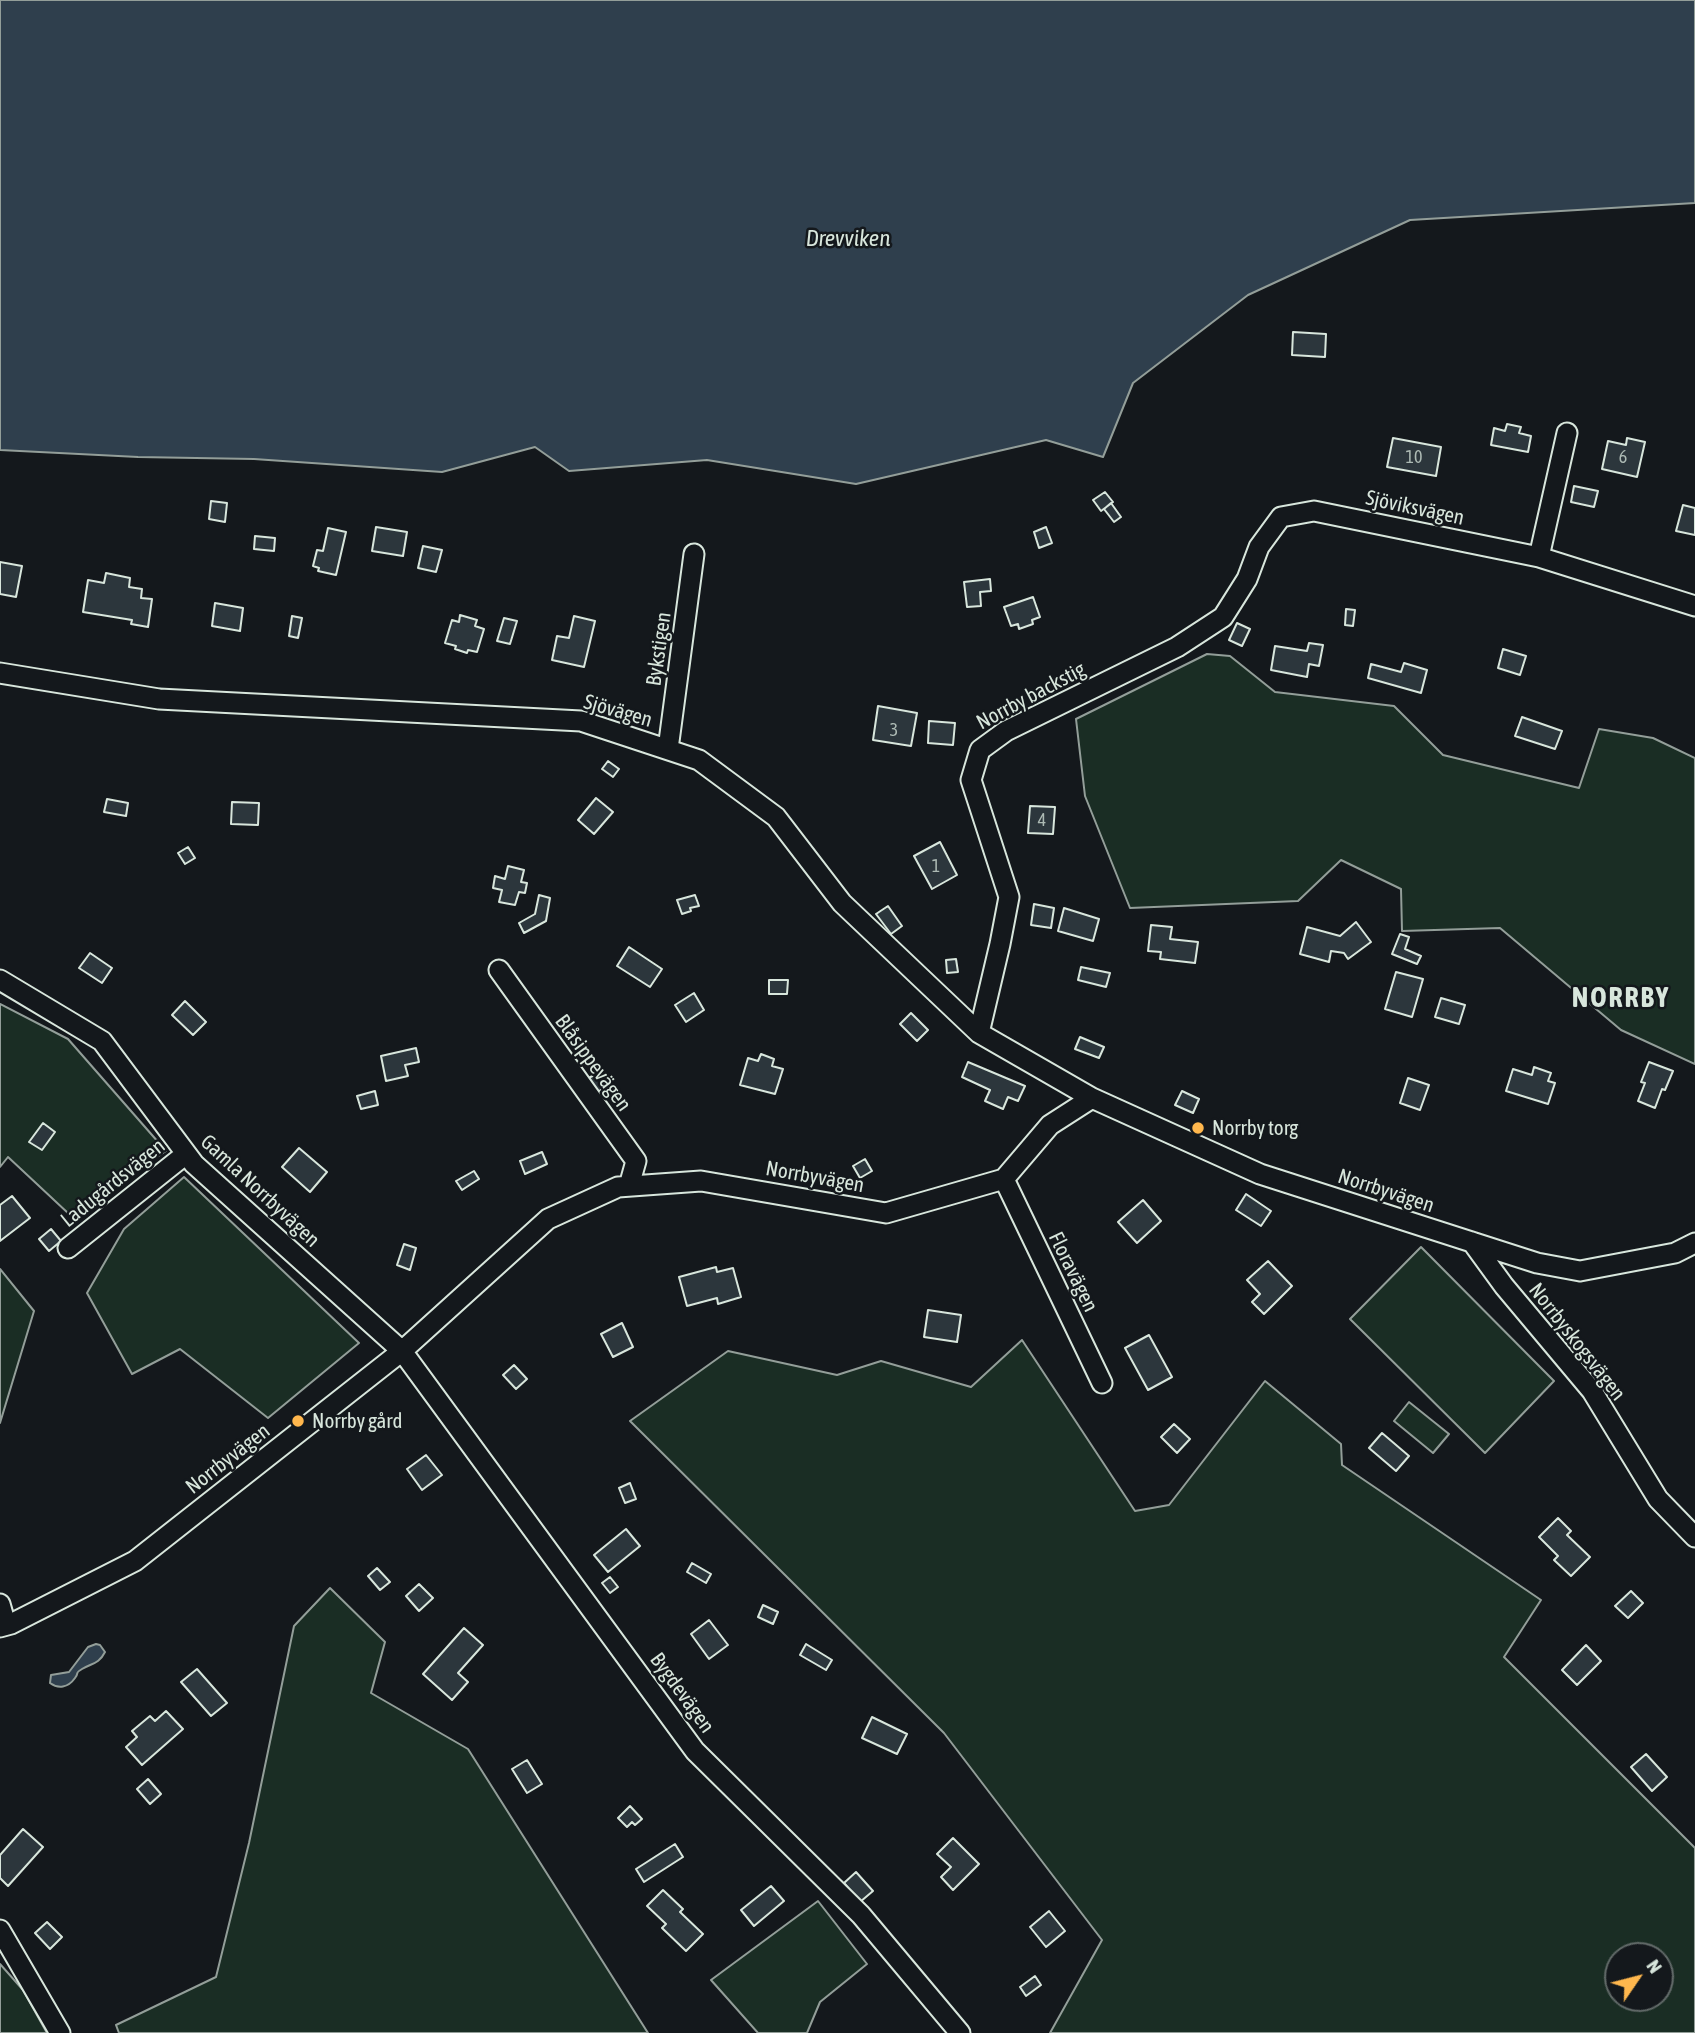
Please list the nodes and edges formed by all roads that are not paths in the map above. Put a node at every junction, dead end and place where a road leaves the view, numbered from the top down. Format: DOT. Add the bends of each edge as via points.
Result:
graph roads {
  1 [pos="1567,433"];
  2 [pos="1282,517"];
  3 [pos="694,554"];
  4 [pos="1539,557"];
  5 [pos="1695,606"];
  6 [pos="0,673"];
  7 [pos="668,750"];
  8 [pos="499,970"];
  9 [pos="0,980"];
  10 [pos="979,1034"];
  11 [pos="1092,1098"];
  12 [pos="186,1154"];
  13 [pos="1004,1180"];
  14 [pos="629,1186"];
  15 [pos="1472,1242"];
  16 [pos="1695,1243"];
  17 [pos="68,1248"];
  18 [pos="402,1351"];
  19 [pos="1102,1383"];
  20 [pos="1695,1537"];
  21 [pos="0,1604"];
  22 [pos="3,1626"];
  23 [pos="0,1930"];
  24 [pos="60,2033"];
  25 [pos="960,2033"];
  1 -- 4 [label="street"];
  2 -- 4 [label="street, Sjöviksvägen" via="1314,510"];
  2 -- 10 [label="street, Norrby backstig" via="1259,547 1247,579 1223,617 1177,646 1006,731 980,750 971,780 1009,897"];
  3 -- 7 [label="street, Bykstigen"];
  4 -- 5 [label="street, Sjöviksvägen"];
  6 -- 7 [label="street, Sjövägen" via="159,699 581,721"];
  7 -- 10 [label="street, Sjövägen" via="699,760 776,817 842,903"];
  8 -- 14 [label="street, Blåsippevägen" via="636,1161"];
  9 -- 12 [label="street, Gamla Norrbyvägen" via="102,1041"];
  10 -- 11 [label="street, Sjövägen"];
  11 -- 13 [label="street" via="1050,1125"];
  11 -- 15 [label="street, Norrbyvägen" via="1260,1174"];
  12 -- 17 [label="street, Ladugårdsvägen"];
  12 -- 18 [label="street, Gamla Norrbyvägen"];
  13 -- 14 [label="street, Norrbyvägen" via="886,1213 701,1181"];
  13 -- 19 [label="street, Floravägen"];
  14 -- 18 [label="street, Norrbyvägen" via="548,1219"];
  15 -- 16 [label="street, Norrbyvägen" via="1580,1271 1675,1253"];
  15 -- 20 [label="street, Norrbyskogsvägen" via="1592,1391 1658,1499"];
  18 -- 22 [label="street, Norrbyvägen" via="135,1561"];
  18 -- 25 [label="street, Bygdevägen" via="695,1751 861,1915"];
  21 -- 22 [label="street"];
  23 -- 24 [label="street"];
}
